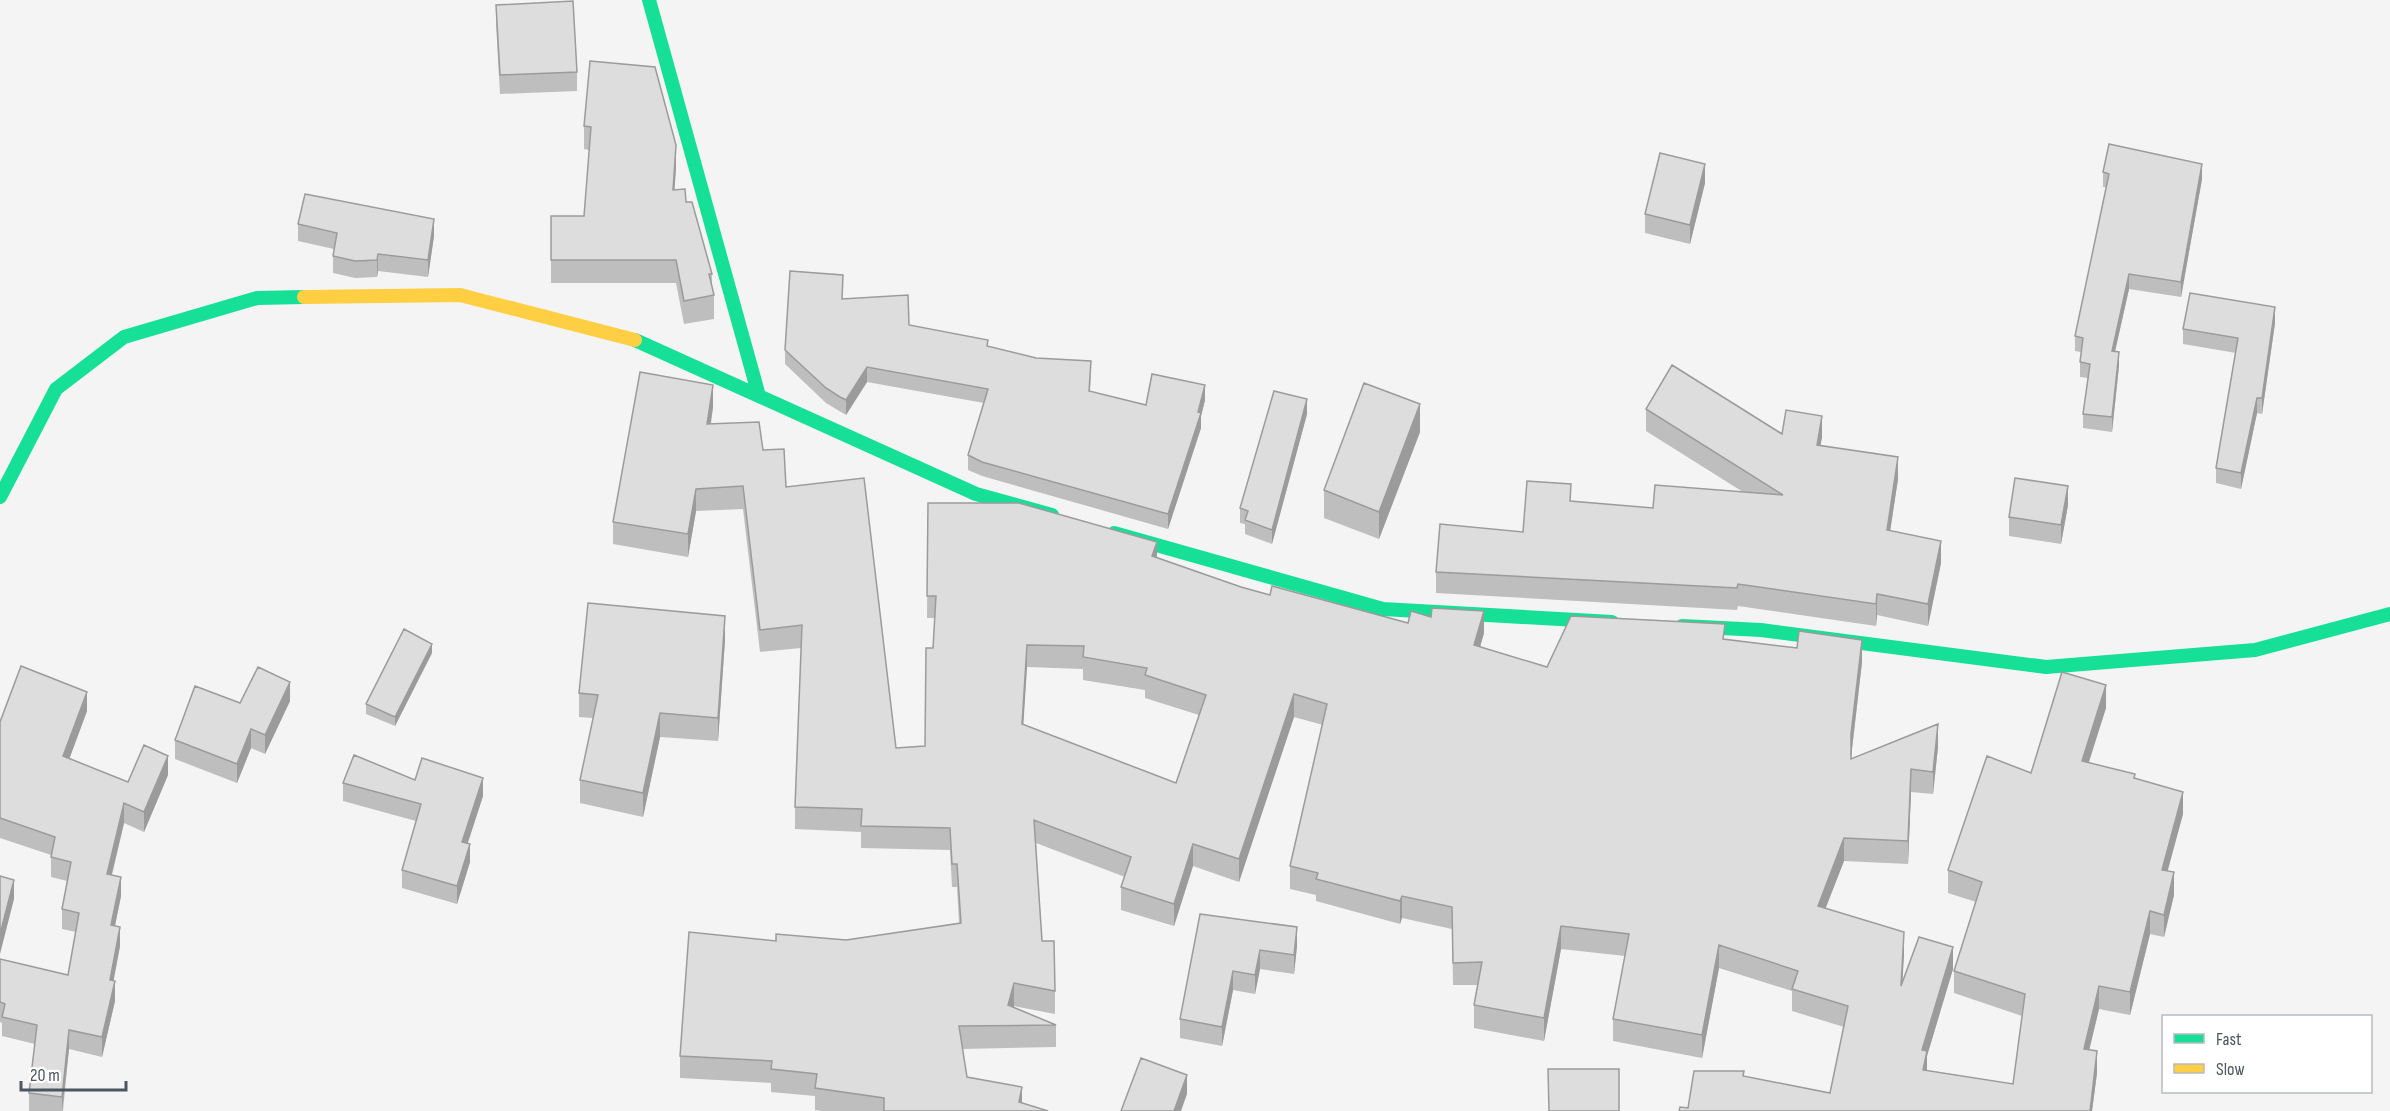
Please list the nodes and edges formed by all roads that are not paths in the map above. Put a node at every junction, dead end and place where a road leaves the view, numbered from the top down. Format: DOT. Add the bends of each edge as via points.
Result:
graph roads {
  1 [pos="649,0"];
  2 [pos="759,396"];
  3 [pos="0,497"];
  4 [pos="1067,519"];
  5 [pos="1101,529"];
  6 [pos="2390,614"];
  7 [pos="1631,623"];
  8 [pos="1666,625"];
  1 -- 2 [label="street"];
  2 -- 3 [label="street" via="635,340 460,295 257,298 124,337 65,382 56,389"];
  2 -- 4 [label="street" via="976,494"];
  5 -- 7 [label="street" via="1383,609"];
  6 -- 8 [label="street" via="2255,650 2046,667 1761,630"];
}
